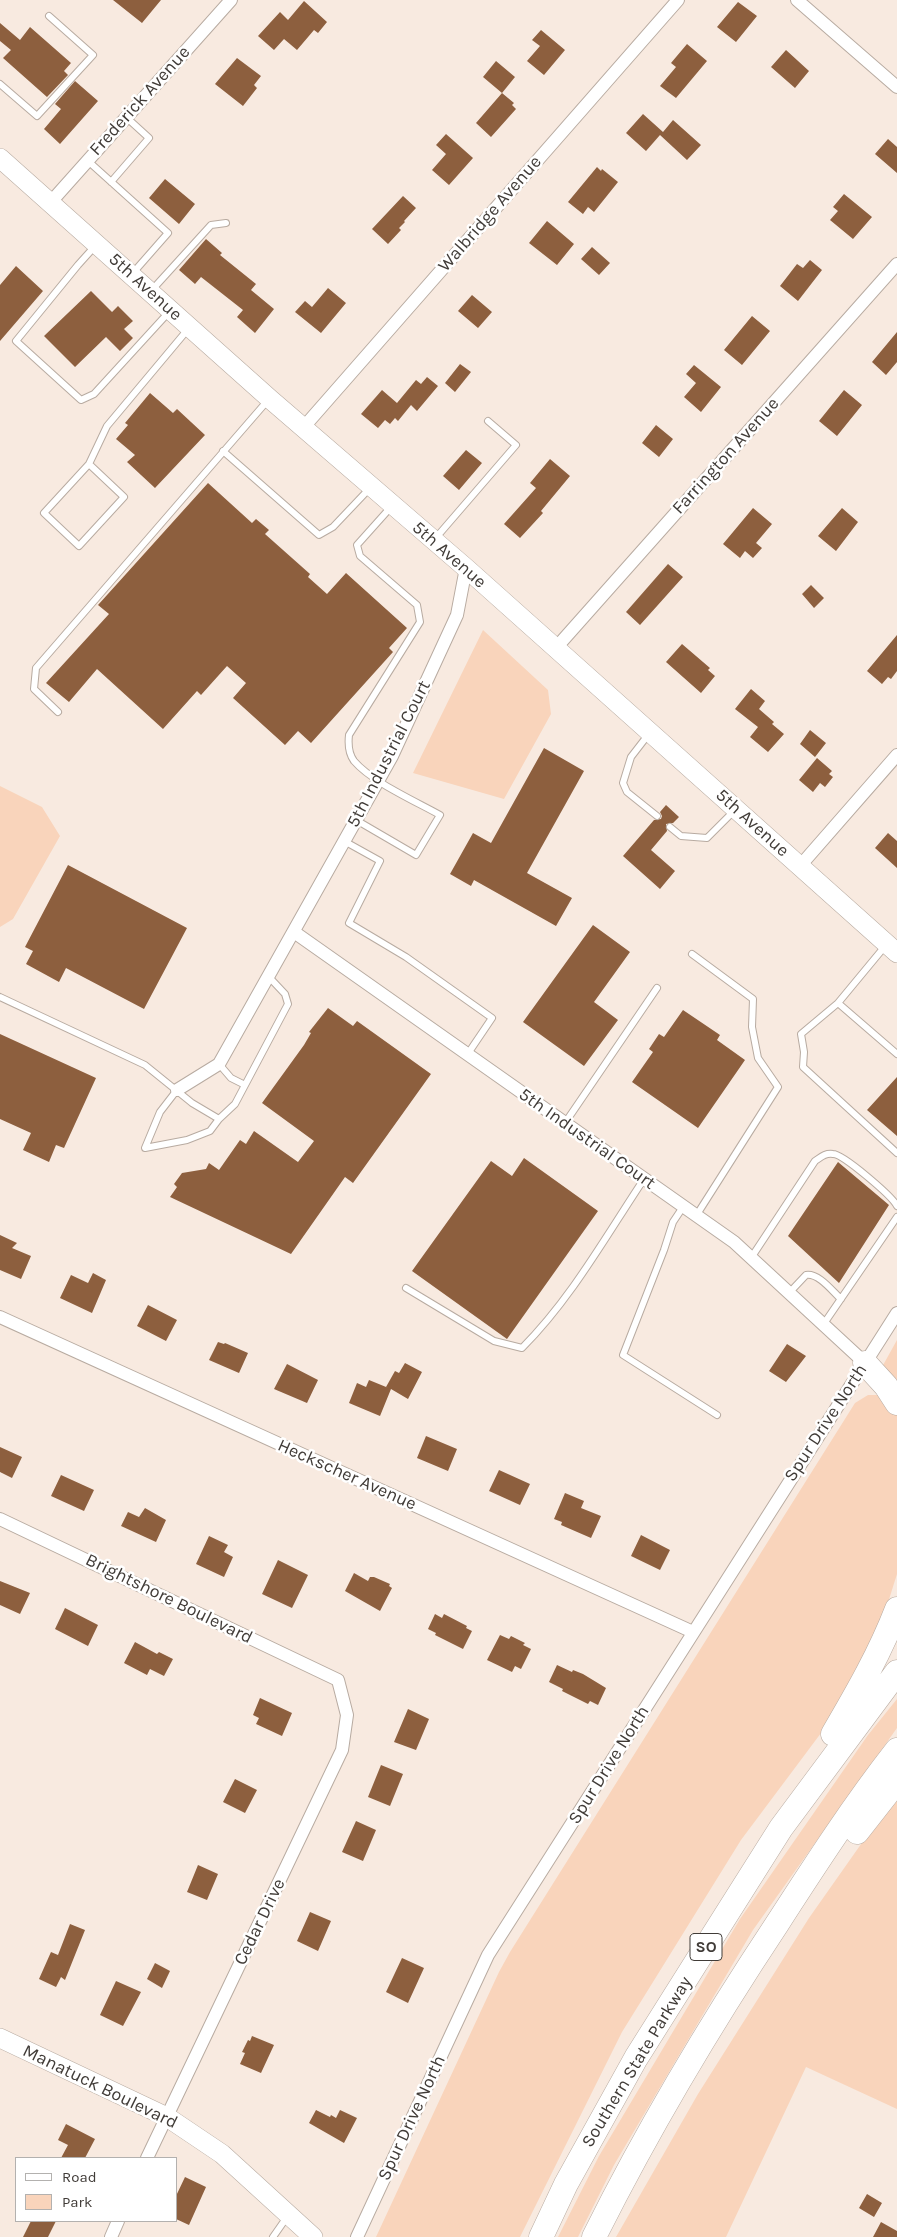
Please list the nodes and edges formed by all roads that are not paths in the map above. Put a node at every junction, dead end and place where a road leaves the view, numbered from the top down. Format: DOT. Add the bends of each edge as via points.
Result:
graph roads {
  1 [pos="231,0"];
  2 [pos="678,0"];
  3 [pos="797,0"];
  4 [pos="49,16"];
  5 [pos="0,84"];
  6 [pos="897,87"];
  7 [pos="126,117"];
  8 [pos="0,158"];
  9 [pos="88,161"];
  10 [pos="111,182"];
  11 [pos="50,203"];
  12 [pos="226,223"];
  13 [pos="97,244"];
  14 [pos="897,264"];
  15 [pos="131,275"];
  16 [pos="150,292"];
  17 [pos="170,310"];
  18 [pos="190,327"];
  19 [pos="270,398"];
  20 [pos="488,421"];
  21 [pos="303,428"];
  22 [pos="223,451"];
  23 [pos="89,464"];
  24 [pos="371,487"];
  25 [pos="392,505"];
  26 [pos="434,541"];
  27 [pos="466,568"];
  28 [pos="555,649"];
  29 [pos="58,712"];
  30 [pos="650,732"];
  31 [pos="897,755"];
  32 [pos="378,780"];
  33 [pos="736,809"];
  34 [pos="657,816"];
  35 [pos="356,820"];
  36 [pos="670,827"];
  37 [pos="344,841"];
  38 [pos="800,866"];
  39 [pos="294,932"];
  40 [pos="892,948"];
  41 [pos="692,954"];
  42 [pos="269,976"];
  43 [pos="656,988"];
  44 [pos="0,998"];
  45 [pos="838,1003"];
  46 [pos="467,1054"];
  47 [pos="897,1054"];
  48 [pos="219,1064"];
  49 [pos="245,1086"];
  50 [pos="177,1090"];
  51 [pos="219,1119"];
  52 [pos="565,1123"];
  53 [pos="897,1153"];
  54 [pos="644,1179"];
  55 [pos="683,1206"];
  56 [pos="897,1206"];
  57 [pos="696,1216"];
  58 [pos="897,1217"];
  59 [pos="751,1258"];
  60 [pos="406,1288"];
  61 [pos="789,1293"];
  62 [pos="841,1299"];
  63 [pos="897,1313"];
  64 [pos="0,1317"];
  65 [pos="823,1324"];
  66 [pos="865,1363"];
  67 [pos="897,1403"];
  68 [pos="717,1416"];
  69 [pos="0,1519"];
  70 [pos="897,1609"];
  71 [pos="693,1632"];
  72 [pos="897,1672"];
  73 [pos="338,1680"];
  74 [pos="897,1750"];
  75 [pos="897,1781"];
  76 [pos="709,1942"];
  77 [pos="734,1989"];
  78 [pos="0,2038"];
  79 [pos="166,2117"];
  80 [pos="148,2157"];
  81 [pos="289,2214"];
  82 [pos="118,2222"];
  83 [pos="111,2237"];
  84 [pos="273,2237"];
  85 [pos="313,2237"];
  86 [pos="357,2237"];
  87 [pos="540,2237"];
  88 [pos="594,2237"];
  1 -- 7 [label="street, Frederick Avenue"];
  2 -- 21 [label="street, Walbridge Avenue"];
  3 -- 6 [label="street"];
  4 -- 5 [label="lane" via="93,54 37,116"];
  7 -- 9 [label="street, Frederick Avenue"];
  7 -- 10 [label="lane" via="150,138"];
  8 -- 11 [label="main road, 5th Avenue"];
  9 -- 10 [label="lane"];
  9 -- 11 [label="street, Frederick Avenue"];
  10 -- 15 [label="lane" via="168,233"];
  11 -- 13 [label="main road, 5th Avenue"];
  12 -- 16 [label="lane" via="211,225"];
  13 -- 15 [label="main road, 5th Avenue"];
  13 -- 17 [label="lane" via="16,341 81,400 94,394"];
  14 -- 28 [label="street, Farrington Avenue"];
  15 -- 16 [label="main road, 5th Avenue"];
  16 -- 17 [label="main road, 5th Avenue"];
  17 -- 18 [label="main road, 5th Avenue"];
  18 -- 19 [label="main road, 5th Avenue"];
  18 -- 23 [label="lane" via="107,426"];
  19 -- 21 [label="main road, 5th Avenue"];
  19 -- 22 [label="lane"];
  20 -- 26 [label="lane" via="516,445"];
  21 -- 24 [label="main road, 5th Avenue"];
  22 -- 24 [label="lane" via="319,534 333,527"];
  22 -- 29 [label="lane" via="36,668 34,689"];
  23 -- 23 [label="lane" via="44,514 79,546 124,497"];
  24 -- 25 [label="main road, 5th Avenue"];
  25 -- 26 [label="main road, 5th Avenue"];
  25 -- 32 [label="lane" via="357,546 360,556 417,605 420,622 349,735 348,749 354,760"];
  26 -- 27 [label="main road, 5th Avenue"];
  27 -- 28 [label="main road, 5th Avenue"];
  27 -- 32 [label="street, 5th Industrial Court" via="457,615"];
  28 -- 30 [label="main road, 5th Avenue"];
  30 -- 33 [label="main road, 5th Avenue"];
  30 -- 34 [label="lane" via="631,757 623,783 627,792"];
  31 -- 38 [label="street"];
  32 -- 35 [label="street, 5th Industrial Court"];
  32 -- 35 [label="lane" via="440,815 416,855"];
  33 -- 36 [label="lane" via="707,838 681,836"];
  33 -- 38 [label="main road, 5th Avenue"];
  35 -- 37 [label="street, 5th Industrial Court"];
  37 -- 39 [label="street, 5th Industrial Court"];
  37 -- 46 [label="lane" via="380,861 349,924 406,957 492,1018"];
  38 -- 40 [label="main road, 5th Avenue"];
  39 -- 42 [label="street, 5th Industrial Court"];
  39 -- 46 [label="street, 5th Industrial Court"];
  40 -- 45 [label="lane"];
  41 -- 57 [label="lane" via="753,1000 752,1027 758,1058 778,1087"];
  42 -- 48 [label="street, 5th Industrial Court"];
  42 -- 49 [label="lane" via="286,994 288,1004"];
  43 -- 52 [label="lane"];
  44 -- 50 [label="lane" via="145,1065"];
  45 -- 47 [label="lane"];
  45 -- 53 [label="lane" via="801,1034 803,1067"];
  46 -- 52 [label="street, 5th Industrial Court"];
  48 -- 49 [label="lane" via="231,1078"];
  48 -- 50 [label="street, 5th Industrial Court"];
  49 -- 51 [label="lane" via="235,1104"];
  50 -- 51 [label="lane"];
  50 -- 51 [label="lane" via="160,1112 145,1148 187,1140 210,1131"];
  52 -- 54 [label="street, 5th Industrial Court"];
  54 -- 55 [label="street, 5th Industrial Court"];
  54 -- 60 [label="lane" via="563,1300 541,1330 522,1348 494,1342"];
  55 -- 57 [label="street, 5th Industrial Court"];
  55 -- 68 [label="lane" via="673,1222 623,1355"];
  56 -- 59 [label="lane" via="846,1158 825,1154 815,1161"];
  57 -- 59 [label="street, 5th Industrial Court"];
  58 -- 62 [label="lane"];
  59 -- 61 [label="street, 5th Industrial Court"];
  61 -- 62 [label="lane" via="810,1274"];
  61 -- 65 [label="street, 5th Industrial Court"];
  62 -- 65 [label="lane"];
  63 -- 66 [label="street, Spur Drive North"];
  64 -- 71 [label="street, Heckscher Avenue"];
  65 -- 66 [label="street, 5th Industrial Court"];
  66 -- 67 [label="highway"];
  66 -- 71 [label="street, Spur Drive North"];
  69 -- 73 [label="street, Brightshore Boulevard"];
  70 -- 76 [label="highway" via="861,1686"];
  71 -- 86 [label="street, Spur Drive North" via="488,1955"];
  72 -- 76 [label="highway, Southern State Parkway / SO" via="781,1828"];
  73 -- 79 [label="street, Cedar Drive" via="347,1715 342,1750"];
  74 -- 77 [label="highway, SO" via="813,1868"];
  75 -- 77 [label="highway"];
  76 -- 87 [label="highway, Southern State Parkway / SO" via="636,2058"];
  77 -- 88 [label="highway, SO" via="667,2099"];
  78 -- 79 [label="main road, Manatuck Boulevard"];
  79 -- 80 [label="street, Cedar Drive"];
  79 -- 81 [label="main road, Manatuck Boulevard" via="222,2154"];
  81 -- 84 [label="lane"];
  81 -- 85 [label="main road, Manatuck Boulevard"];
  82 -- 83 [label="street"];
}
